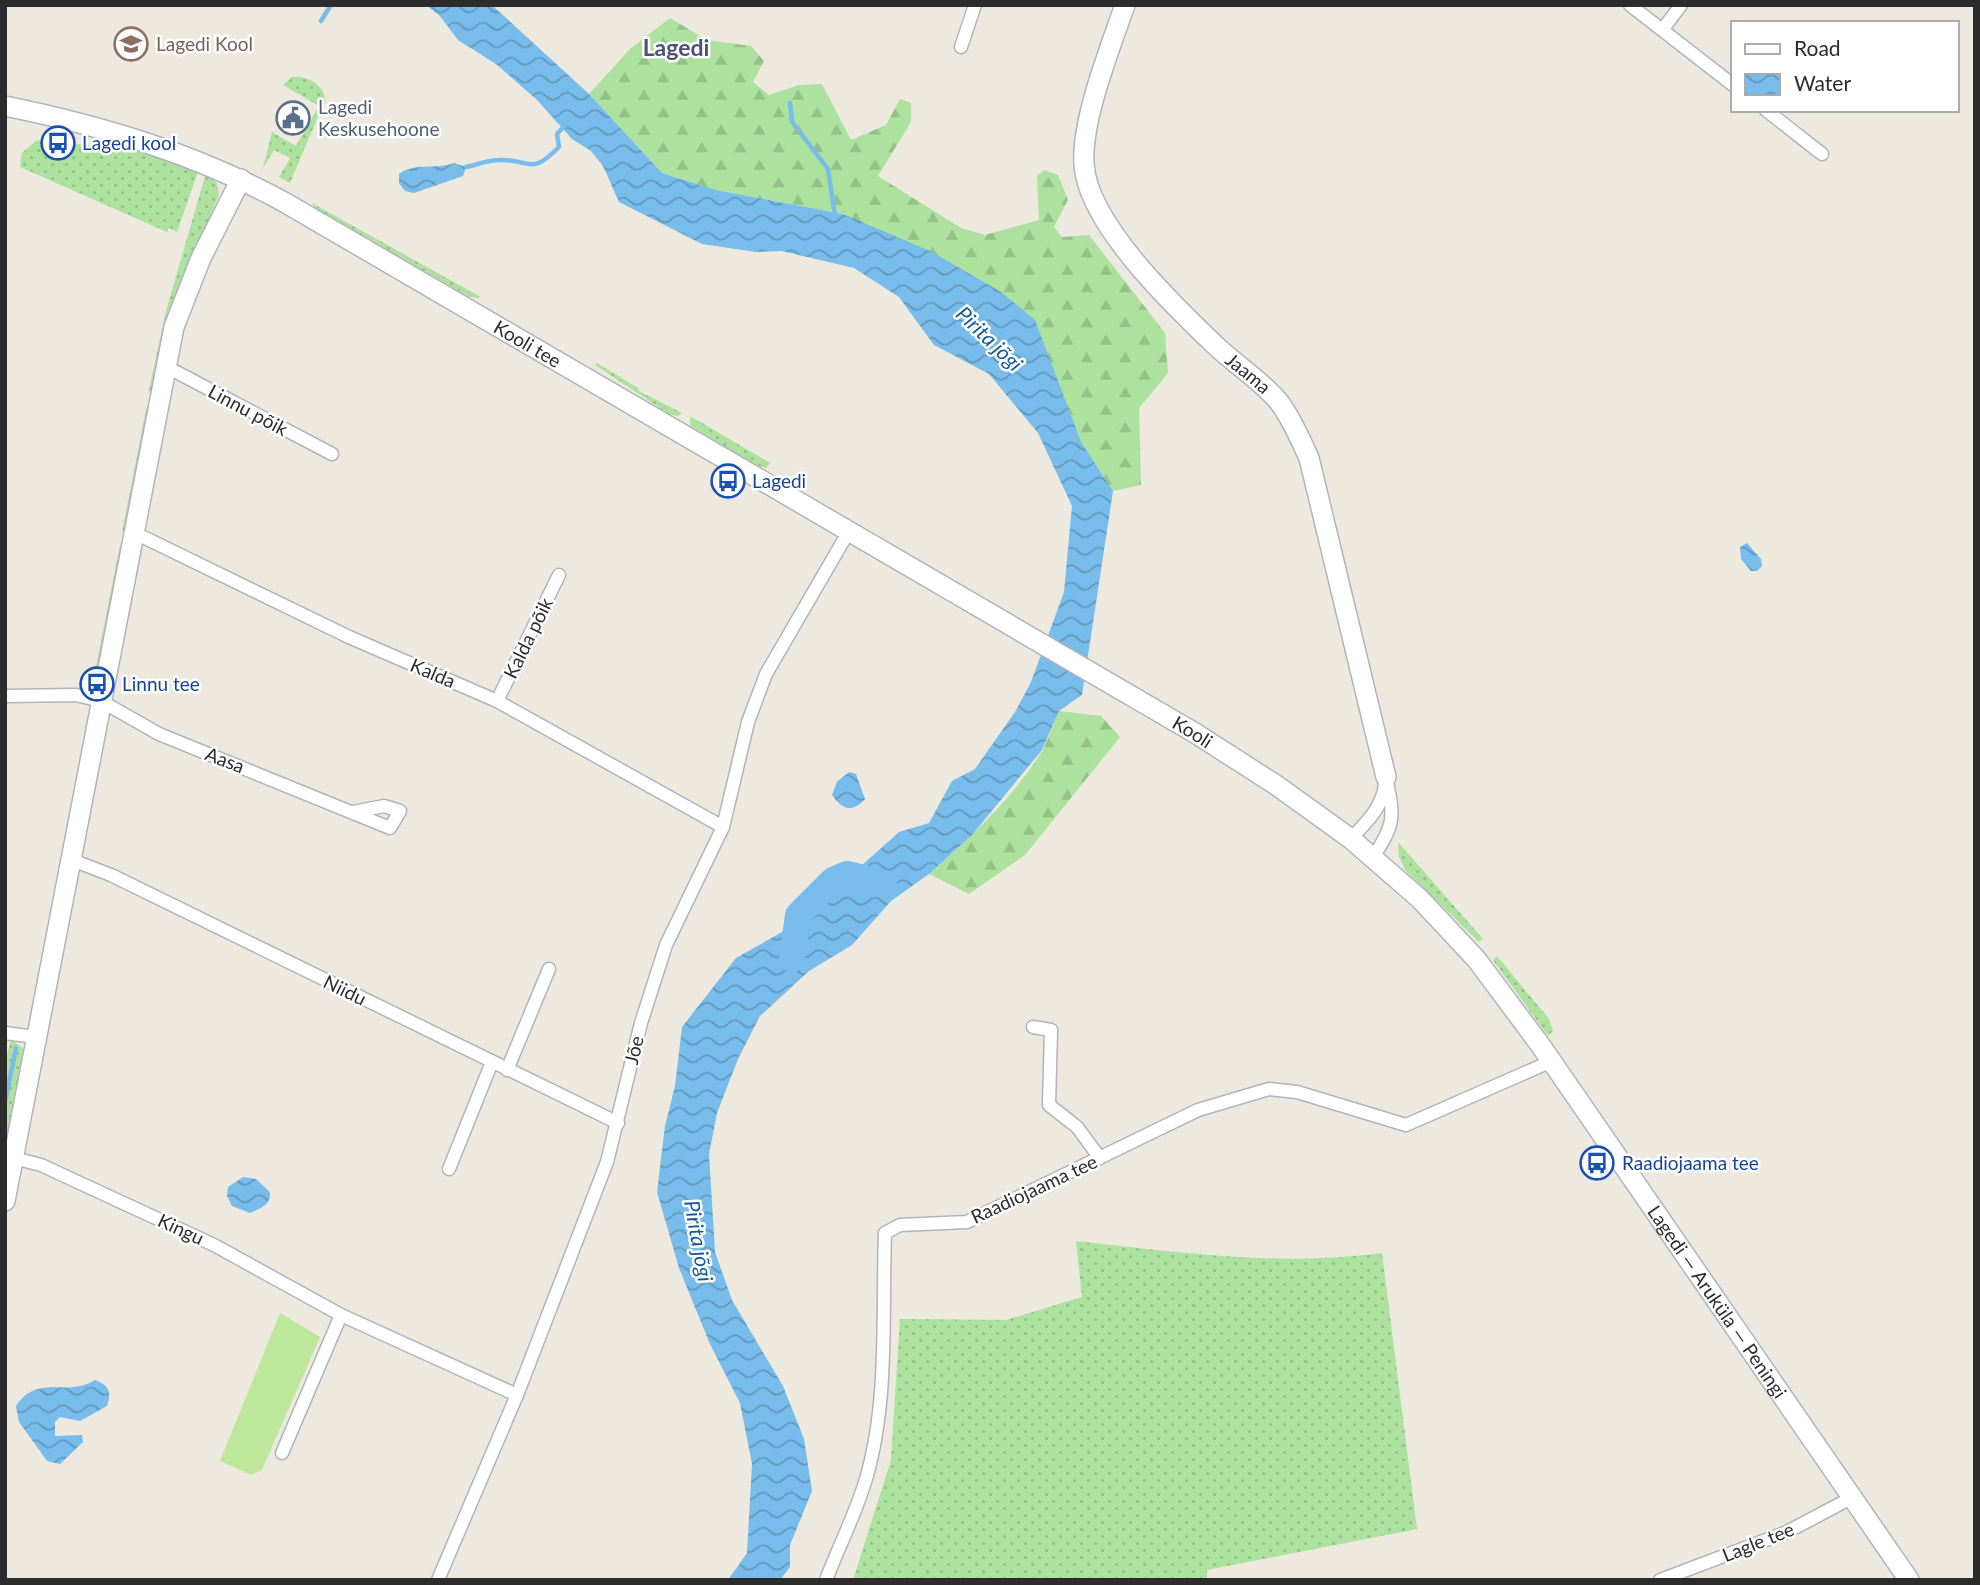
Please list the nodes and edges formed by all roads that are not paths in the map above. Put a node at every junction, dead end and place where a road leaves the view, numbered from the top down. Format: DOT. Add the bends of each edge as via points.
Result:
graph roads {
  1 [pos="975,5"];
  2 [pos="1125,5"];
  3 [pos="1630,5"];
  4 [pos="1681,5"];
  5 [pos="1662,29"];
  6 [pos="961,47"];
  7 [pos="1731,83"];
  8 [pos="5,106"];
  9 [pos="1768,112"];
  10 [pos="1822,155"];
  11 [pos="241,179"];
  12 [pos="165,366"];
  13 [pos="332,454"];
  14 [pos="849,531"];
  15 [pos="135,533"];
  16 [pos="559,575"];
  17 [pos="1027,636"];
  18 [pos="5,696"];
  19 [pos="101,701"];
  20 [pos="496,701"];
  21 [pos="1386,777"];
  22 [pos="353,812"];
  23 [pos="723,827"];
  24 [pos="1352,839"];
  25 [pos="1373,857"];
  26 [pos="72,860"];
  27 [pos="549,968"];
  28 [pos="1033,1027"];
  29 [pos="5,1033"];
  30 [pos="35,1037"];
  31 [pos="1552,1061"];
  32 [pos="492,1062"];
  33 [pos="507,1070"];
  34 [pos="618,1123"];
  35 [pos="14,1158"];
  36 [pos="1100,1158"];
  37 [pos="449,1169"];
  38 [pos="5,1201"];
  39 [pos="341,1315"];
  40 [pos="517,1395"];
  41 [pos="282,1452"];
  42 [pos="1853,1497"];
  43 [pos="438,1580"];
  44 [pos="826,1580"];
  45 [pos="1660,1580"];
  46 [pos="1909,1580"];
  1 -- 6 [label="street"];
  2 -- 21 [label="street, Jaama" via="1085,138 1089,190 1140,267 1291,419 1309,458"];
  3 -- 5 [label="street"];
  4 -- 5 [label="street"];
  5 -- 7 [label="street"];
  8 -- 11 [label="street, Kooli tee" via="121,133"];
  9 -- 10 [label="street"];
  11 -- 12 [label="street" via="191,282"];
  11 -- 14 [label="street, Kooli tee"];
  12 -- 13 [label="street, Linnu põik"];
  12 -- 15 [label="street"];
  14 -- 17 [label="street, Kooli tee"];
  14 -- 23 [label="street, Jõe" via="766,674 748,722"];
  15 -- 19 [label="street"];
  15 -- 20 [label="street, Kalda" via="349,637"];
  16 -- 20 [label="street, Kalda põik"];
  17 -- 24 [label="street, Kooli" via="1195,733"];
  18 -- 19 [label="street, Aasa" via="76,695"];
  19 -- 22 [label="street, Aasa" via="159,734"];
  19 -- 26 [label="street"];
  20 -- 23 [label="street, Kalda"];
  21 -- 24 [label="street, Jaama" via="1374,815"];
  21 -- 25 [label="street, Jaama" via="1391,831"];
  23 -- 34 [label="street, Jõe" via="666,945 641,1023"];
  24 -- 25 [label="street, Lagedi — Aruküla — Peningi"];
  25 -- 31 [label="street, Lagedi — Aruküla — Peningi" via="1477,960"];
  26 -- 30 [label="street"];
  26 -- 32 [label="street, Niidu"];
  27 -- 33 [label="street"];
  28 -- 36 [label="street" via="1051,1030 1049,1105 1077,1127"];
  29 -- 30 [label="street"];
  30 -- 35 [label="street"];
  31 -- 36 [label="street, Raadiojaama tee" via="1406,1125 1269,1089 1198,1110"];
  31 -- 42 [label="street, Lagedi — Aruküla — Peningi"];
  32 -- 33 [label="street, Niidu"];
  32 -- 37 [label="street"];
  33 -- 34 [label="street, Niidu"];
  34 -- 40 [label="street, Jõe"];
  35 -- 38 [label="street"];
  35 -- 39 [label="street, Kingu" via="215,1245"];
  36 -- 44 [label="street, Raadiojaama tee" via="967,1222 900,1225 885,1233 879,1413 866,1479"];
  39 -- 40 [label="street, Kingu"];
  39 -- 41 [label="street"];
  40 -- 43 [label="street, Jõe"];
  42 -- 45 [label="street, Lagle tee" via="1787,1532"];
  42 -- 46 [label="street, Lagedi — Aruküla — Peningi"];
}
